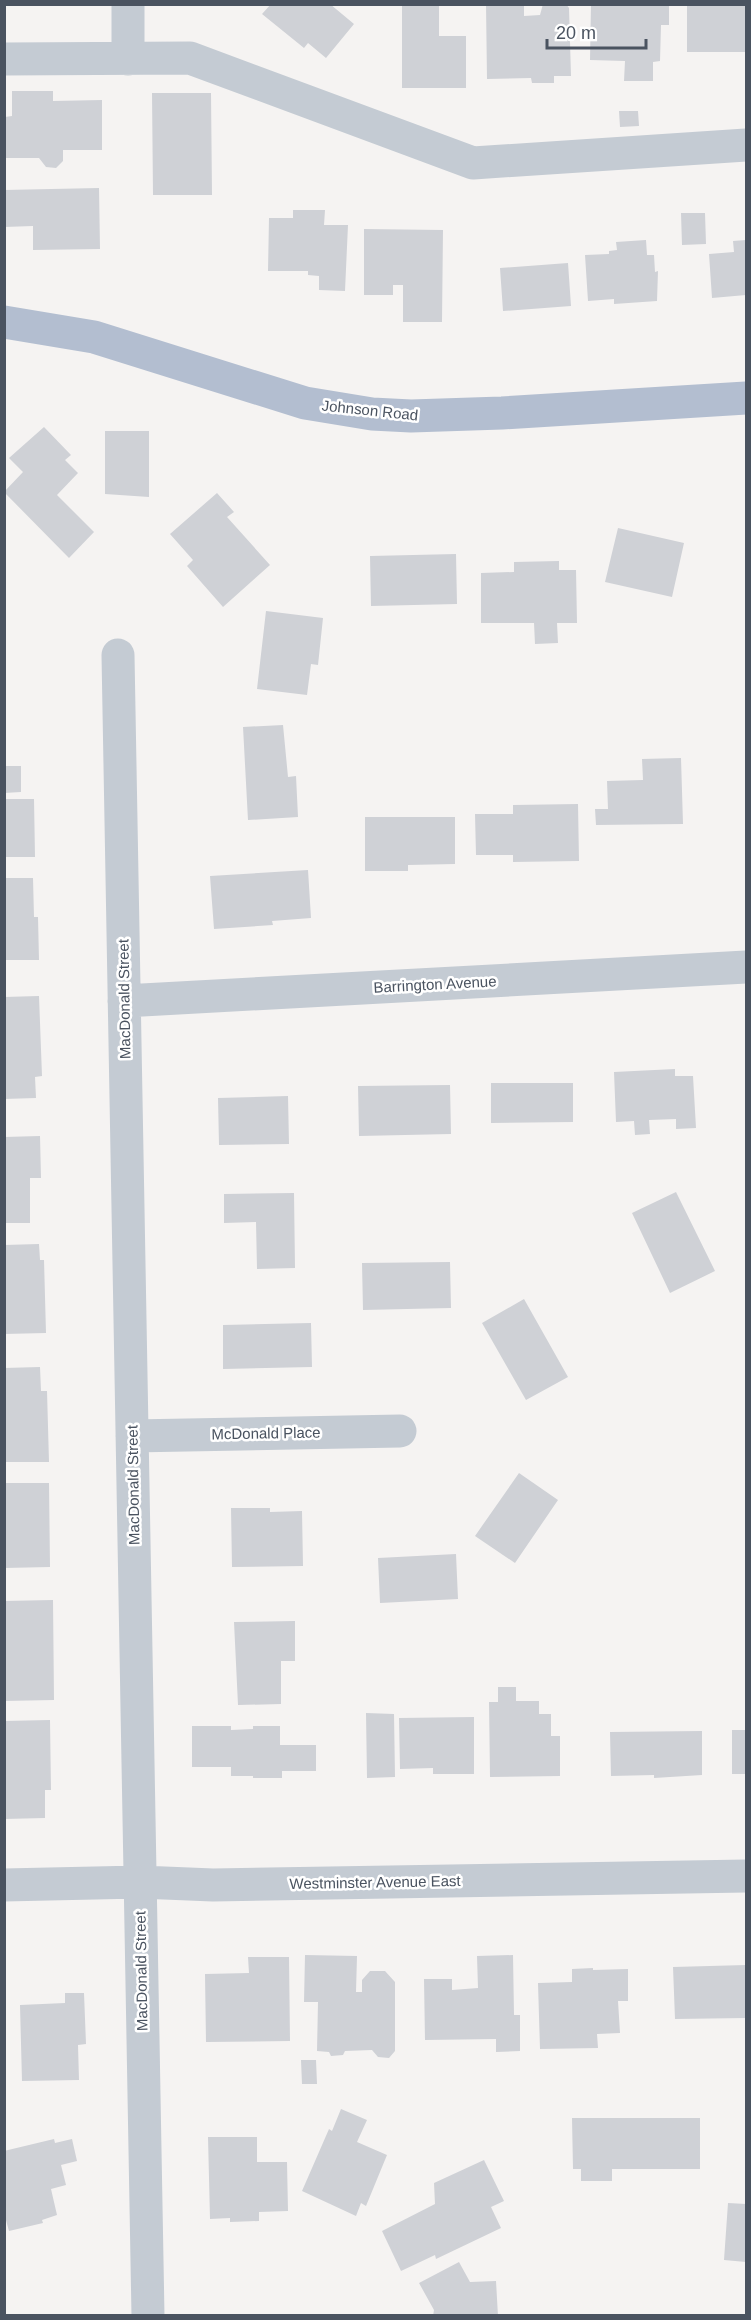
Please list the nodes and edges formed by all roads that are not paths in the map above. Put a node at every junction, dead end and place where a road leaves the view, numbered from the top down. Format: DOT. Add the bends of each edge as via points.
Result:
graph roads {
  1 [pos="128,4"];
  2 [pos="128,58"];
  3 [pos="4,59"];
  4 [pos="747,145"];
  5 [pos="4,322"];
  6 [pos="747,398"];
  7 [pos="118,655"];
  8 [pos="747,967"];
  9 [pos="124,1001"];
  10 [pos="400,1431"];
  11 [pos="132,1436"];
  12 [pos="747,1876"];
  13 [pos="140,1882"];
  14 [pos="4,1885"];
  15 [pos="148,2316"];
  1 -- 2 [label="street"];
  2 -- 3 [label="street"];
  2 -- 4 [label="street" via="190,58 473,163"];
  5 -- 6 [label="main road, Johnson Road" via="94,337 305,403 372,414 502,414"];
  7 -- 9 [label="street, MacDonald Street"];
  8 -- 9 [label="street, Barrington Avenue"];
  9 -- 11 [label="street, MacDonald Street"];
  10 -- 11 [label="street, McDonald Place"];
  11 -- 13 [label="street, MacDonald Street"];
  12 -- 13 [label="street, Westminster Avenue East" via="213,1885"];
  13 -- 14 [label="street, Westminster Avenue East"];
  13 -- 15 [label="street, MacDonald Street"];
}
